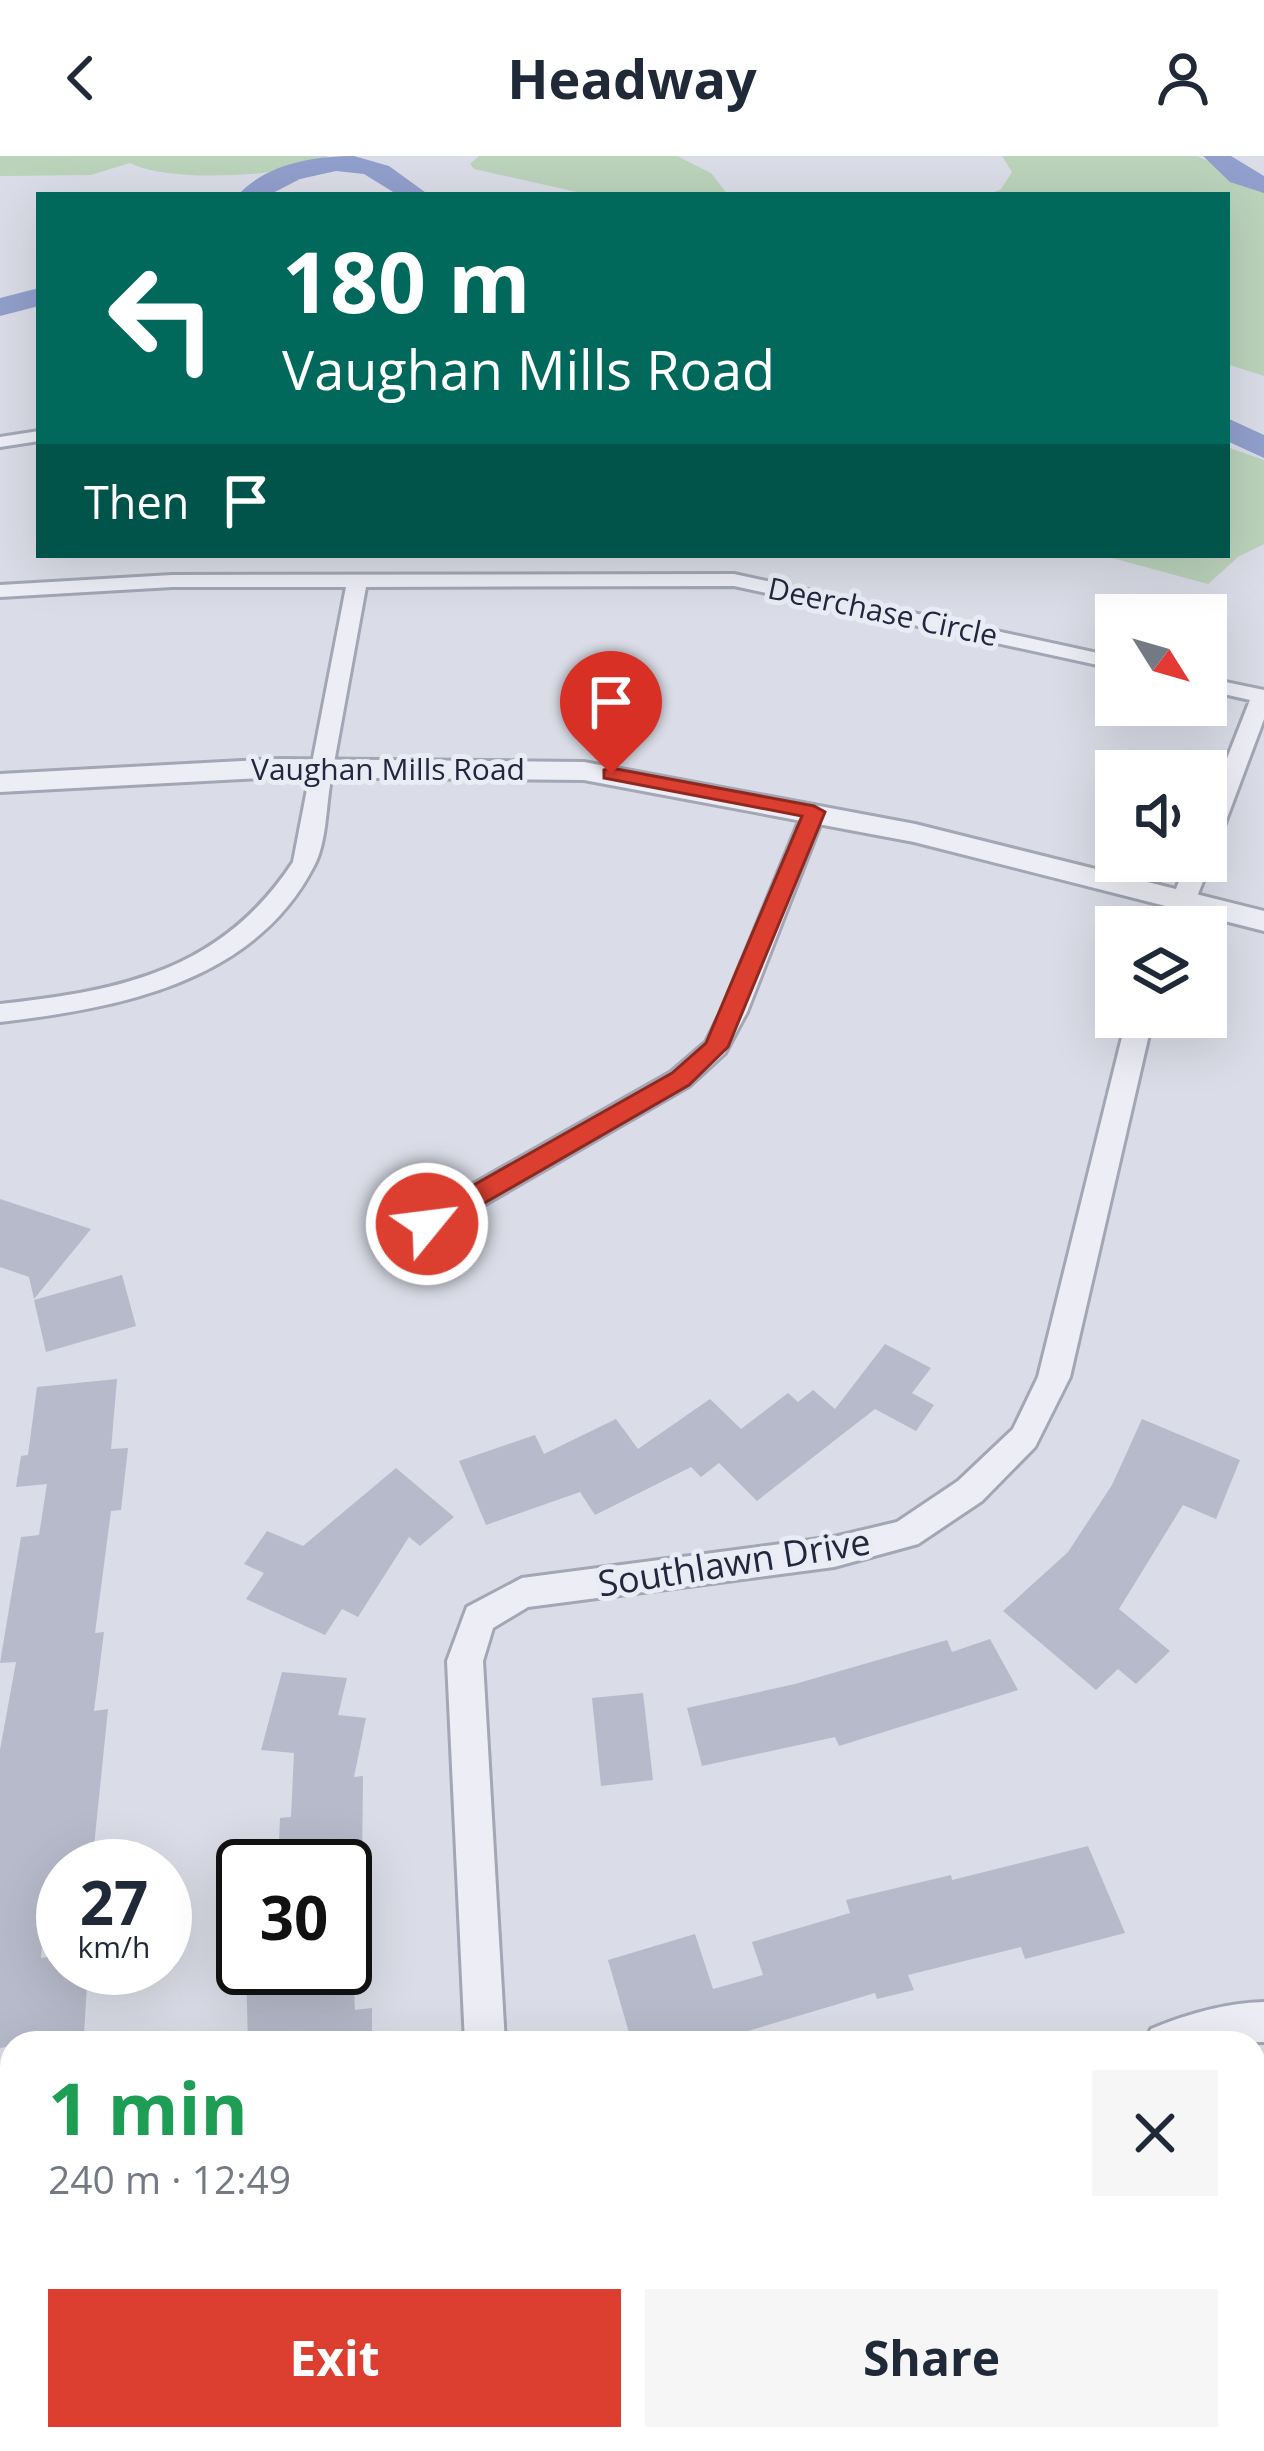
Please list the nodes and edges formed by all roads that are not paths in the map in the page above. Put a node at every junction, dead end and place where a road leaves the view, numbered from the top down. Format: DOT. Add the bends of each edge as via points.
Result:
graph roads {
  1 [pos="36,436"];
  2 [pos="0,442"];
  3 [pos="357,580"];
  4 [pos="0,591"];
  5 [pos="1095,658"];
  6 [pos="1227,688"];
  7 [pos="1263,697"];
  8 [pos="325,767"];
  9 [pos="0,784"];
  10 [pos="1227,789"];
  11 [pos="814,812"];
  12 [pos="1155,906"];
  13 [pos="1227,918"];
  14 [pos="1264,921"];
  15 [pos="0,1012"];
  16 [pos="1135,1038"];
  17 [pos="427,1224"];
  18 [pos="1264,2022"];
  19 [pos="483,2031"];
  20 [pos="1206,2031"];
  1 -- 2 [label="street"];
  3 -- 4 [label="street, Deerchase Circle"];
  3 -- 5 [label="street, Deerchase Circle" via="734,580"];
  3 -- 8 [label="street"];
  6 -- 7 [label="street"];
  7 -- 10 [label="street"];
  8 -- 9 [label="street, Vaughan Mills Road"];
  8 -- 11 [label="street, Vaughan Mills Road" via="565,769"];
  8 -- 15 [label="street" via="305,862 289,893 231,947 137,991"];
  11 -- 12 [label="street, Vaughan Mills Road" via="962,843"];
  11 -- 17 [label="street" via="716,1047 680,1079"];
  13 -- 14 [label="street, Vaughan Mills Road"];
  16 -- 19 [label="street, Southlawn Drive" via="1054,1377 1024,1438 970,1491 906,1534 835,1552 522,1593 479,1618 464,1661"];
  18 -- 20 [label="street"];
}
